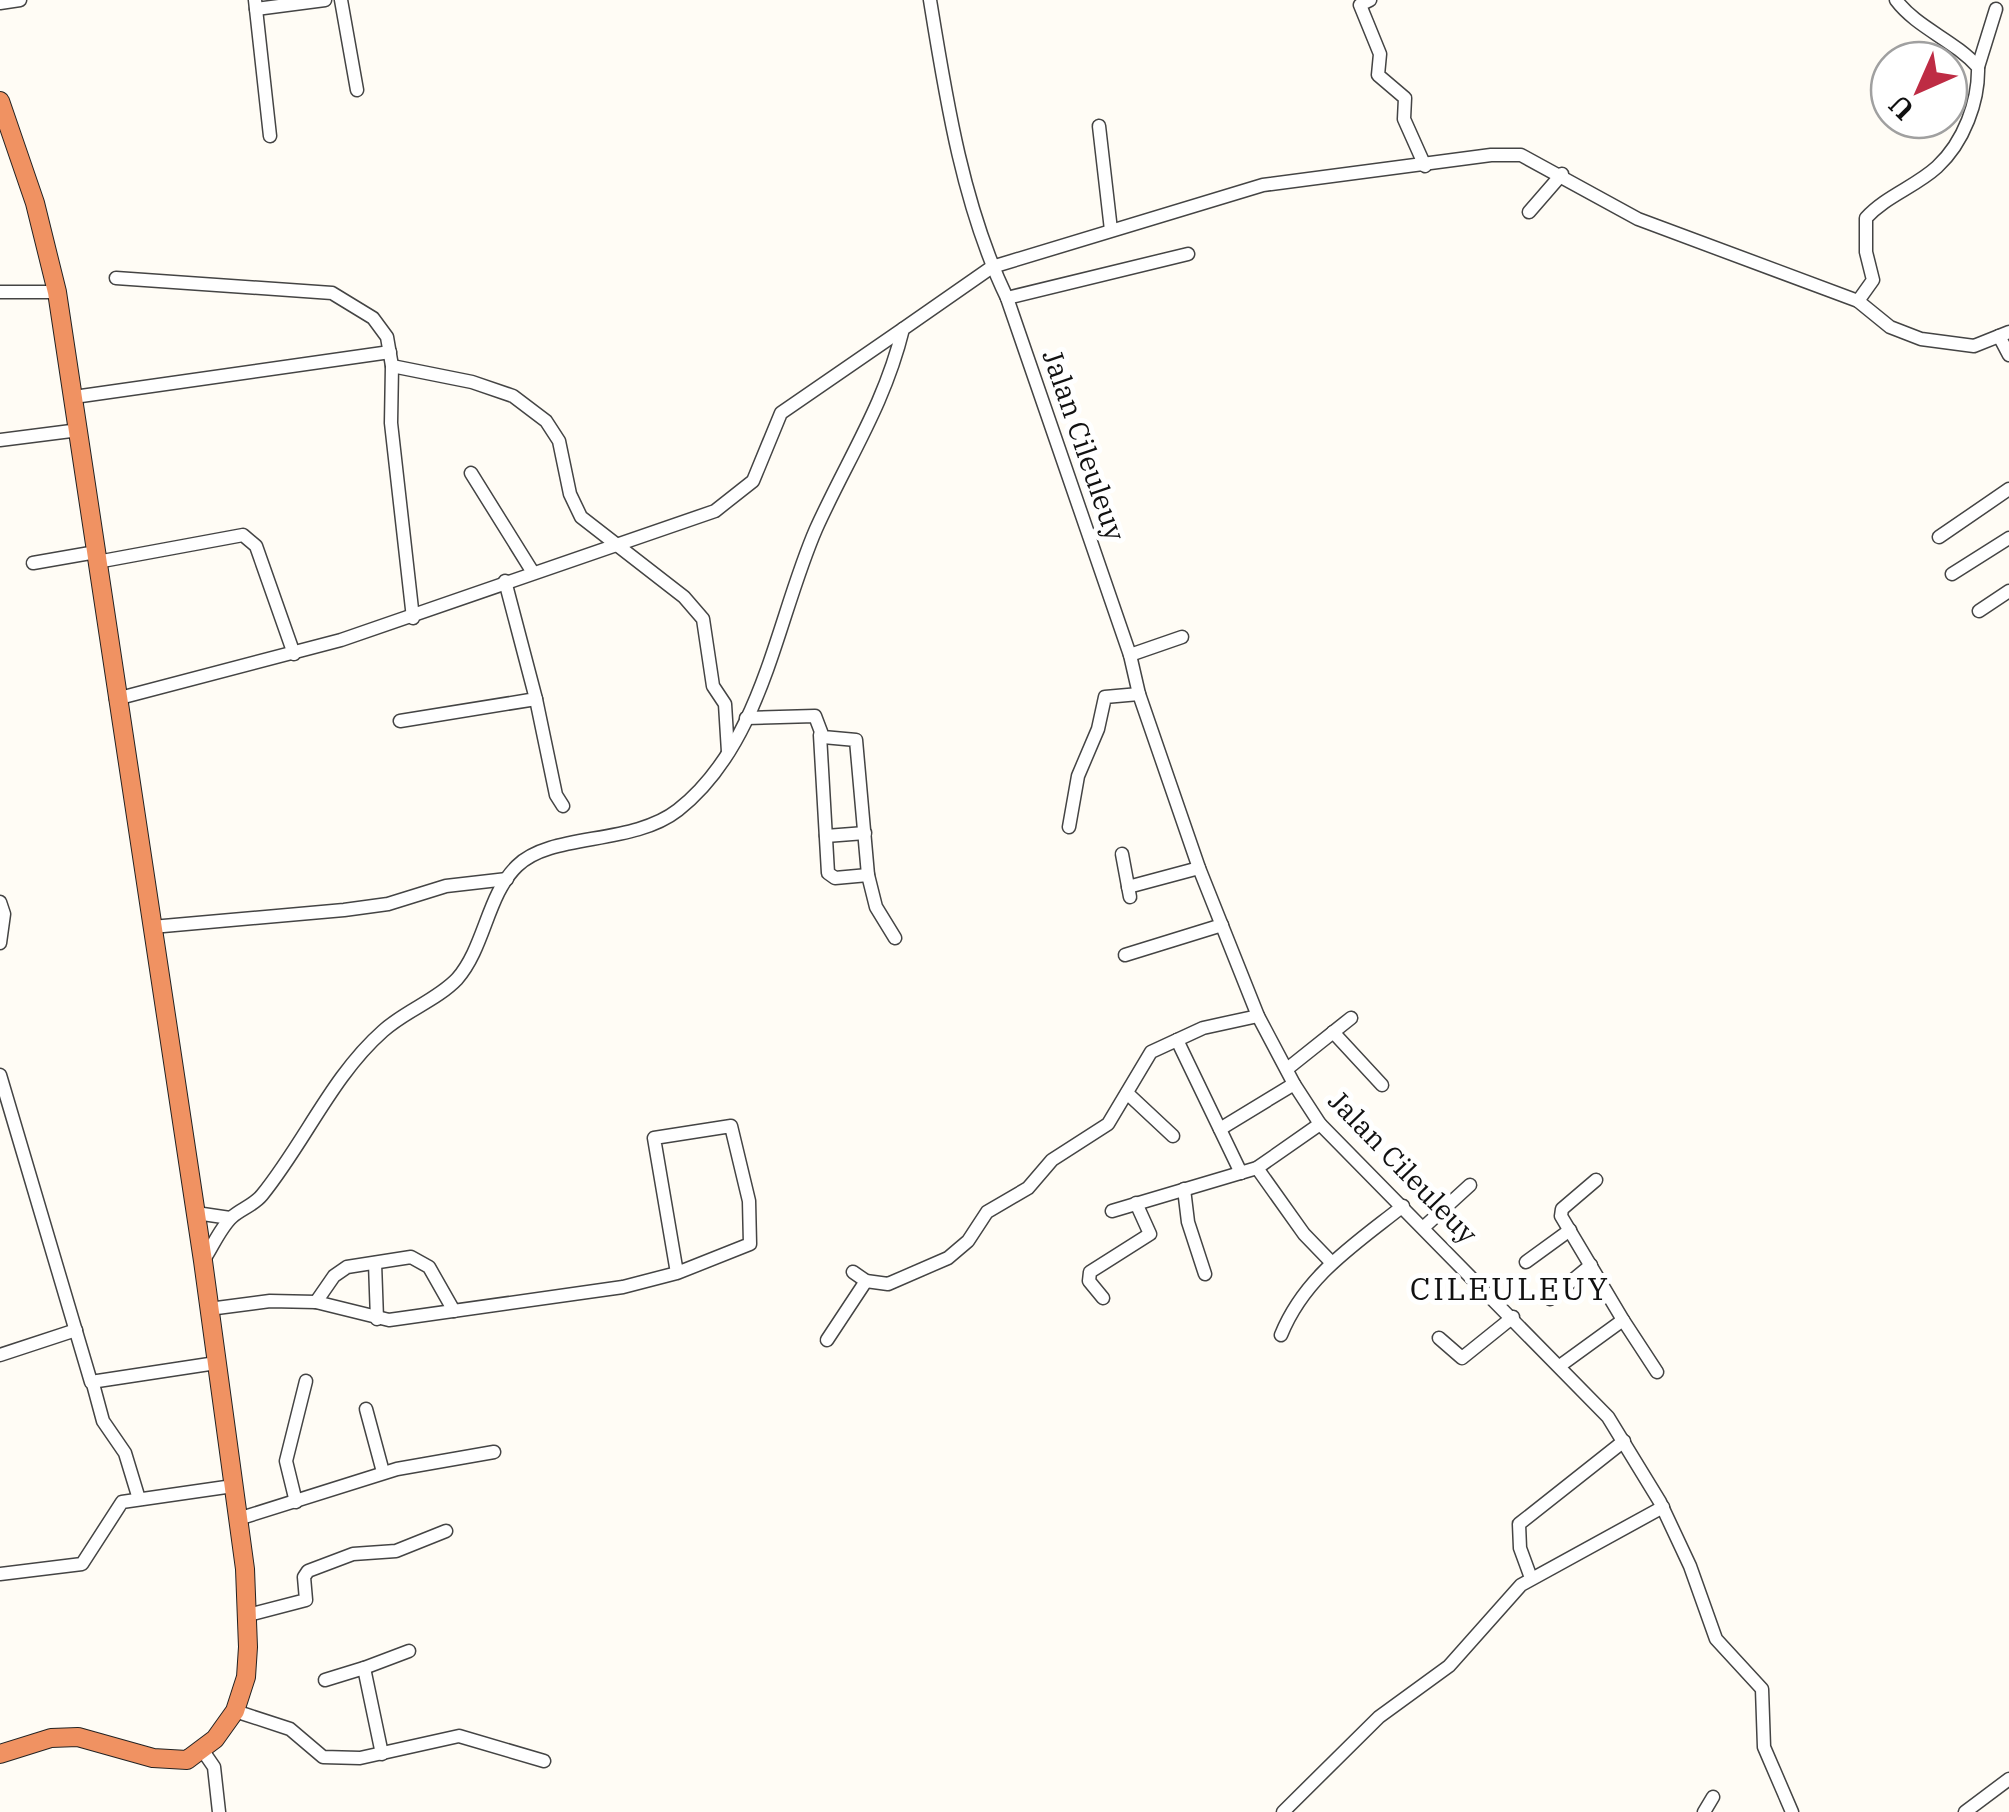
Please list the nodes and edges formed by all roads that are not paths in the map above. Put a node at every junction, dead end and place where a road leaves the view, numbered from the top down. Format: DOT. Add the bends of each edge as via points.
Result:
graph roads {
  1 [pos="20,0"];
  2 [pos="325,0"];
  3 [pos="341,0"];
  4 [pos="930,0"];
  5 [pos="1370,0"];
  6 [pos="1896,0"];
  7 [pos="0,4"];
  8 [pos="255,5"];
  9 [pos="1996,9"];
  10 [pos="1978,67"];
  11 [pos="357,90"];
  12 [pos="2,112"];
  13 [pos="1099,126"];
  14 [pos="270,136"];
  15 [pos="1425,166"];
  16 [pos="1558,172"];
  17 [pos="1528,212"];
  18 [pos="1112,230"];
  19 [pos="1188,254"];
  20 [pos="992,268"];
  21 [pos="116,278"];
  22 [pos="0,292"];
  23 [pos="58,292"];
  24 [pos="1007,298"];
  25 [pos="1858,300"];
  26 [pos="903,329"];
  27 [pos="2004,334"];
  28 [pos="2009,355"];
  29 [pos="391,359"];
  30 [pos="74,397"];
  31 [pos="79,430"];
  32 [pos="0,440"];
  33 [pos="471,473"];
  34 [pos="2009,489"];
  35 [pos="1939,537"];
  36 [pos="2009,538"];
  37 [pos="614,544"];
  38 [pos="96,557"];
  39 [pos="33,563"];
  40 [pos="532,572"];
  41 [pos="1952,574"];
  42 [pos="504,581"];
  43 [pos="2009,591"];
  44 [pos="1980,611"];
  45 [pos="413,618"];
  46 [pos="1182,636"];
  47 [pos="294,654"];
  48 [pos="1130,655"];
  49 [pos="1139,694"];
  50 [pos="116,699"];
  51 [pos="536,699"];
  52 [pos="746,718"];
  53 [pos="400,722"];
  54 [pos="820,735"];
  55 [pos="728,754"];
  56 [pos="563,806"];
  57 [pos="1070,827"];
  58 [pos="865,833"];
  59 [pos="826,836"];
  60 [pos="1122,854"];
  61 [pos="1198,868"];
  62 [pos="868,876"];
  63 [pos="507,879"];
  64 [pos="0,902"];
  65 [pos="1222,925"];
  66 [pos="152,927"];
  67 [pos="895,938"];
  68 [pos="0,943"];
  69 [pos="1125,954"];
  70 [pos="1258,1016"];
  71 [pos="1351,1018"];
  72 [pos="1333,1032"];
  73 [pos="1177,1040"];
  74 [pos="1287,1069"];
  75 [pos="0,1075"];
  76 [pos="1294,1084"];
  77 [pos="1382,1085"];
  78 [pos="1127,1093"];
  79 [pos="1320,1124"];
  80 [pos="1220,1129"];
  81 [pos="1173,1136"];
  82 [pos="1257,1168"];
  83 [pos="1241,1173"];
  84 [pos="1596,1180"];
  85 [pos="1470,1185"];
  86 [pos="1184,1189"];
  87 [pos="1136,1203"];
  88 [pos="1402,1206"];
  89 [pos="1112,1211"];
  90 [pos="196,1214"];
  91 [pos="230,1218"];
  92 [pos="1424,1228"];
  93 [pos="1570,1230"];
  94 [pos="203,1261"];
  95 [pos="1526,1262"];
  96 [pos="374,1263"];
  97 [pos="1332,1263"];
  98 [pos="1591,1265"];
  99 [pos="853,1272"];
  100 [pos="677,1274"];
  101 [pos="1205,1274"];
  102 [pos="866,1281"];
  103 [pos="1103,1298"];
  104 [pos="1550,1298"];
  105 [pos="316,1302"];
  106 [pos="209,1309"];
  107 [pos="454,1311"];
  108 [pos="1514,1316"];
  109 [pos="377,1319"];
  110 [pos="1623,1320"];
  111 [pos="76,1330"];
  112 [pos="1282,1334"];
  113 [pos="1438,1338"];
  114 [pos="827,1340"];
  115 [pos="0,1355"];
  116 [pos="216,1363"];
  117 [pos="1560,1366"];
  118 [pos="1658,1372"];
  119 [pos="306,1381"];
  120 [pos="94,1384"];
  121 [pos="366,1409"];
  122 [pos="1624,1441"];
  123 [pos="494,1452"];
  124 [pos="383,1472"];
  125 [pos="233,1486"];
  126 [pos="139,1498"];
  127 [pos="296,1502"];
  128 [pos="1663,1507"];
  129 [pos="238,1519"];
  130 [pos="446,1531"];
  131 [pos="0,1574"];
  132 [pos="1531,1578"];
  133 [pos="248,1615"];
  134 [pos="408,1651"];
  135 [pos="364,1668"];
  136 [pos="325,1680"];
  137 [pos="235,1711"];
  138 [pos="203,1750"];
  139 [pos="0,1754"];
  140 [pos="382,1754"];
  141 [pos="544,1761"];
  142 [pos="2009,1779"];
  143 [pos="1713,1796"];
  144 [pos="219,1812"];
  145 [pos="1283,1812"];
  146 [pos="1704,1812"];
  147 [pos="1792,1812"];
  148 [pos="1965,1812"];
  1 -- 7 [label="street"];
  2 -- 8 [label="street"];
  3 -- 11 [label="street"];
  4 -- 20 [label="street, Jalan Cileuleuy" via="951,116"];
  5 -- 15 [label="street" via="1360,5 1380,54 1378,75 1405,98 1404,118"];
  6 -- 10 [label="street"];
  8 -- 14 [label="street"];
  9 -- 10 [label="street"];
  10 -- 25 [label="street" via="1979,95 1954,146 1937,167 1866,218 1872,280"];
  12 -- 23 [label="highway"];
  13 -- 18 [label="street"];
  15 -- 16 [label="street" via="1521,156"];
  15 -- 18 [label="street" via="1263,185"];
  16 -- 17 [label="street"];
  16 -- 25 [label="street" via="1638,219"];
  18 -- 20 [label="street"];
  19 -- 24 [label="street"];
  20 -- 24 [label="street, Jalan Cileuleuy"];
  20 -- 26 [label="street"];
  21 -- 29 [label="street" via="332,292 373,318 387,337"];
  22 -- 23 [label="street"];
  23 -- 30 [label="highway"];
  24 -- 48 [label="street, Jalan Cileuleuy"];
  25 -- 27 [label="street" via="1890,327 1921,339 1974,346"];
  26 -- 37 [label="street" via="781,413 753,480 738,497"];
  26 -- 52 [label="street" via="890,382 816,530"];
  27 -- 28 [label="street"];
  29 -- 30 [label="street"];
  29 -- 37 [label="street" via="512,396 546,421 559,442 575,509"];
  29 -- 45 [label="street" via="391,423"];
  30 -- 31 [label="highway"];
  31 -- 32 [label="street"];
  31 -- 38 [label="highway"];
  33 -- 40 [label="street"];
  34 -- 35 [label="street"];
  36 -- 41 [label="street"];
  37 -- 40 [label="street"];
  37 -- 55 [label="street" via="684,596 703,619 713,686 725,704"];
  38 -- 39 [label="street"];
  38 -- 47 [label="street" via="243,535 256,546"];
  38 -- 50 [label="highway"];
  40 -- 42 [label="street"];
  42 -- 45 [label="street"];
  42 -- 51 [label="street"];
  43 -- 44 [label="street"];
  45 -- 47 [label="street"];
  46 -- 48 [label="street"];
  47 -- 50 [label="street"];
  48 -- 49 [label="street, Jalan Cileuleuy"];
  49 -- 57 [label="street" via="1105,697 1079,770"];
  49 -- 61 [label="street, Jalan Cileuleuy"];
  50 -- 66 [label="highway"];
  51 -- 53 [label="street"];
  51 -- 56 [label="street"];
  52 -- 54 [label="street" via="815,716"];
  52 -- 55 [label="street"];
  54 -- 58 [label="street" via="851,736 859,746"];
  54 -- 59 [label="street"];
  55 -- 63 [label="street" via="683,807 649,830 547,850 519,863"];
  58 -- 59 [label="street"];
  58 -- 62 [label="street"];
  59 -- 62 [label="street" via="830,876"];
  60 -- 61 [label="street" via="1129,892"];
  61 -- 65 [label="street, Jalan Cileuleuy"];
  62 -- 67 [label="street" via="876,907"];
  63 -- 66 [label="street" via="344,910"];
  63 -- 91 [label="street" via="456,980 358,1056 260,1198"];
  64 -- 68 [label="street"];
  65 -- 69 [label="street"];
  65 -- 70 [label="street, Jalan Cileuleuy"];
  66 -- 90 [label="highway"];
  70 -- 73 [label="street"];
  70 -- 74 [label="street, Jalan Cileuleuy"];
  71 -- 72 [label="street"];
  72 -- 74 [label="street"];
  72 -- 77 [label="street"];
  73 -- 78 [label="street" via="1146,1058"];
  73 -- 80 [label="street"];
  74 -- 76 [label="street, Jalan Cileuleuy"];
  75 -- 111 [label="street"];
  76 -- 79 [label="street, Jalan Cileuleuy"];
  76 -- 80 [label="street"];
  78 -- 81 [label="street"];
  78 -- 102 [label="street" via="1108,1124 987,1212 957,1252 900,1282"];
  79 -- 82 [label="street"];
  79 -- 88 [label="street, Jalan Cileuleuy"];
  80 -- 83 [label="street"];
  82 -- 83 [label="street"];
  82 -- 97 [label="street"];
  83 -- 86 [label="street"];
  84 -- 93 [label="street" via="1561,1213"];
  85 -- 92 [label="street"];
  86 -- 87 [label="street"];
  86 -- 101 [label="street"];
  87 -- 89 [label="street"];
  87 -- 103 [label="street" via="1150,1234 1090,1272"];
  88 -- 92 [label="street, Jalan Cileuleuy"];
  88 -- 97 [label="street"];
  90 -- 91 [label="street"];
  90 -- 94 [label="highway"];
  91 -- 94 [label="street"];
  92 -- 108 [label="street, Jalan Cileuleuy"];
  93 -- 95 [label="street"];
  93 -- 98 [label="street"];
  94 -- 106 [label="highway"];
  96 -- 105 [label="street" via="340,1270"];
  96 -- 107 [label="street" via="422,1260"];
  96 -- 109 [label="street"];
  97 -- 112 [label="street" via="1295,1302"];
  98 -- 104 [label="street"];
  98 -- 110 [label="street"];
  99 -- 102 [label="street"];
  100 -- 100 [label="street" via="654,1138 731,1126 749,1201 750,1244"];
  100 -- 107 [label="street"];
  102 -- 114 [label="street"];
  105 -- 106 [label="street"];
  105 -- 109 [label="street"];
  106 -- 116 [label="highway"];
  107 -- 109 [label="street"];
  108 -- 113 [label="street" via="1462,1358"];
  108 -- 117 [label="street, Jalan Cileuleuy"];
  110 -- 117 [label="street"];
  110 -- 118 [label="street"];
  111 -- 115 [label="street"];
  111 -- 120 [label="street"];
  116 -- 120 [label="street"];
  116 -- 125 [label="highway"];
  117 -- 122 [label="street, Jalan Cileuleuy"];
  119 -- 127 [label="street" via="286,1461"];
  120 -- 126 [label="street" via="103,1421 125,1453"];
  121 -- 124 [label="street"];
  122 -- 128 [label="street, Jalan Cileuleuy"];
  122 -- 132 [label="street" via="1519,1524"];
  123 -- 124 [label="street"];
  124 -- 127 [label="street"];
  125 -- 126 [label="street"];
  125 -- 129 [label="highway"];
  126 -- 131 [label="street" via="116,1507 77,1566"];
  127 -- 129 [label="street"];
  128 -- 132 [label="street"];
  128 -- 147 [label="street, Jalan Cileuleuy" via="1716,1639 1762,1689 1764,1747"];
  129 -- 133 [label="highway"];
  130 -- 133 [label="street" via="396,1551 353,1554 308,1571 306,1600"];
  132 -- 145 [label="street" via="1449,1666 1380,1717"];
  133 -- 137 [label="highway" via="246,1677"];
  134 -- 135 [label="street"];
  135 -- 136 [label="street"];
  135 -- 140 [label="street"];
  137 -- 138 [label="highway"];
  137 -- 140 [label="street" via="290,1729 322,1758"];
  138 -- 139 [label="highway" via="174,1762 78,1737"];
  138 -- 144 [label="street" via="214,1767"];
  140 -- 141 [label="street" via="459,1736"];
  142 -- 148 [label="street"];
  143 -- 146 [label="street"];
}
